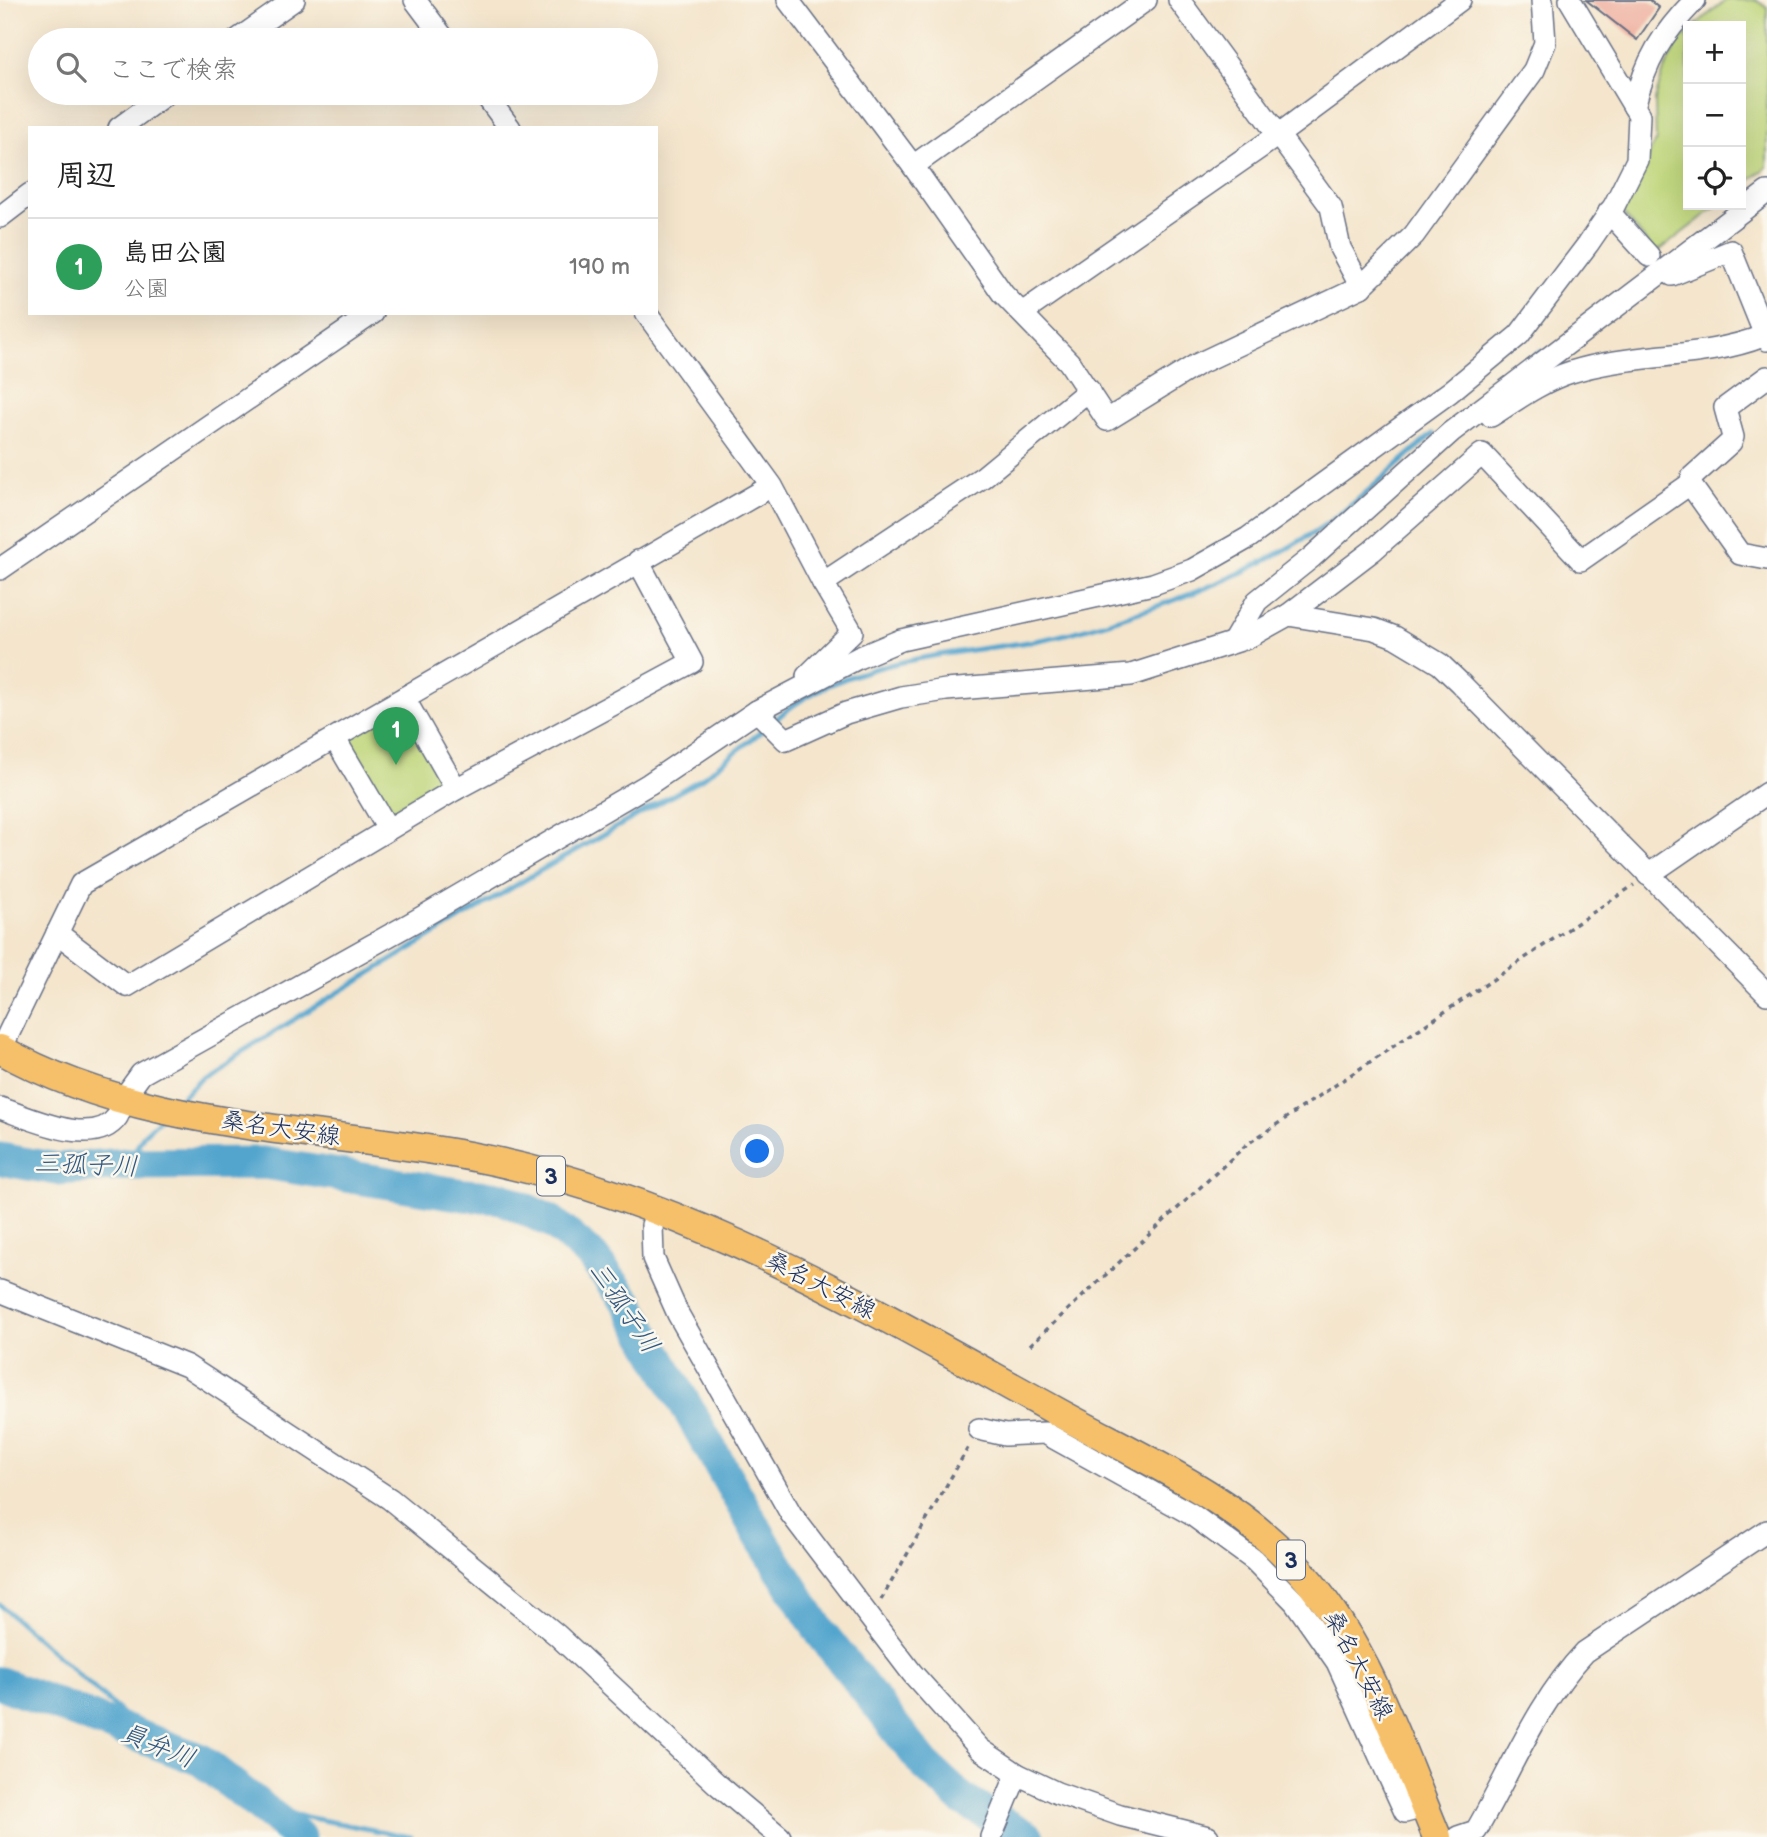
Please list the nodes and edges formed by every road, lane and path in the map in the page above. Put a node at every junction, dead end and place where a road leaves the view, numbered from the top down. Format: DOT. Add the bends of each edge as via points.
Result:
graph roads {
  1 [pos="294,0"];
  2 [pos="415,0"];
  3 [pos="788,0"];
  4 [pos="1146,0"];
  5 [pos="1180,0"];
  6 [pos="1460,0"];
  7 [pos="1542,0"];
  8 [pos="1570,0"];
  9 [pos="1695,0"];
  10 [pos="254,28"];
  11 [pos="436,28"];
  12 [pos="150,105"];
  13 [pos="493,105"];
  14 [pos="1634,107"];
  15 [pos="121,126"];
  16 [pos="509,126"];
  17 [pos="1278,135"];
  18 [pos="913,166"];
  19 [pos="1767,192"];
  20 [pos="28,196"];
  21 [pos="0,217"];
  22 [pos="1615,217"];
  23 [pos="1649,256"];
  24 [pos="1647,283"];
  25 [pos="1361,288"];
  26 [pos="1022,313"];
  27 [pos="370,315"];
  28 [pos="647,315"];
  29 [pos="1765,338"];
  30 [pos="1767,377"];
  31 [pos="1089,390"];
  32 [pos="1401,475"];
  33 [pos="1690,484"];
  34 [pos="766,489"];
  35 [pos="1767,559"];
  36 [pos="638,561"];
  37 [pos="0,569"];
  38 [pos="823,583"];
  39 [pos="1288,615"];
  40 [pos="1233,642"];
  41 [pos="789,693"];
  42 [pos="404,698"];
  43 [pos="760,714"];
  44 [pos="335,739"];
  45 [pos="456,789"];
  46 [pos="1767,793"];
  47 [pos="388,829"];
  48 [pos="1648,875"];
  49 [pos="57,933"];
  50 [pos="1767,994"];
  51 [pos="0,1049"];
  52 [pos="131,1102"];
  53 [pos="0,1108"];
  54 [pos="659,1210"];
  55 [pos="0,1292"];
  56 [pos="1030,1345"];
  57 [pos="979,1429"];
  58 [pos="1767,1531"];
  59 [pos="869,1620"];
  60 [pos="1015,1779"];
  61 [pos="1424,1807"];
  62 [pos="780,1837"];
  63 [pos="991,1837"];
  64 [pos="1208,1837"];
  65 [pos="1437,1837"];
  66 [pos="1458,1837"];
  1 -- 10 [label="street"];
  2 -- 11 [label="street"];
  3 -- 18 [label="street"];
  4 -- 18 [label="street"];
  5 -- 17 [label="street"];
  6 -- 17 [label="street"];
  7 -- 25 [label="street" via="1545,43 1534,70 1414,235"];
  8 -- 14 [label="street"];
  9 -- 14 [label="street" via="1656,46"];
  12 -- 15 [label="street"];
  13 -- 16 [label="street"];
  14 -- 22 [label="street" via="1639,115 1637,160"];
  17 -- 25 [label="street" via="1331,207 1340,248"];
  17 -- 26 [label="street"];
  18 -- 26 [label="street" via="1003,294"];
  19 -- 24 [label="street"];
  20 -- 21 [label="street"];
  22 -- 23 [label="street"];
  22 -- 41 [label="street" via="1519,335 1248,538 1192,570 1153,584 901,640"];
  24 -- 29 [label="street" via="1731,251"];
  24 -- 32 [label="street"];
  25 -- 31 [label="street" via="1196,365 1107,420"];
  26 -- 31 [label="street"];
  27 -- 37 [label="street"];
  28 -- 38 [label="street" via="772,486"];
  29 -- 32 [label="street" via="1571,372 1506,407"];
  30 -- 33 [label="street" via="1725,408 1731,442"];
  31 -- 38 [label="street" via="983,477"];
  32 -- 40 [label="street" via="1312,557 1256,601"];
  33 -- 35 [label="street" via="1740,554"];
  33 -- 39 [label="street" via="1581,560 1482,454 1372,551"];
  34 -- 36 [label="street"];
  36 -- 42 [label="street"];
  36 -- 45 [label="street" via="692,662"];
  38 -- 41 [label="street" via="852,632"];
  39 -- 40 [label="street"];
  39 -- 48 [label="street" via="1374,629 1440,664"];
  40 -- 43 [label="street" via="1131,675 901,697 846,713 786,740"];
  41 -- 43 [label="street"];
  42 -- 44 [label="street"];
  42 -- 45 [label="street"];
  43 -- 52 [label="street" via="417,920 141,1074"];
  44 -- 47 [label="street"];
  44 -- 49 [label="street" via="80,884"];
  45 -- 47 [label="street"];
  46 -- 48 [label="street"];
  47 -- 49 [label="street" via="127,986"];
  48 -- 50 [label="street"];
  48 -- 56 [label="path" via="1246,1145"];
  49 -- 51 [label="street"];
  51 -- 52 [label="main road, 桑名大安線 / 3" via="39,1071"];
  52 -- 53 [label="street" via="104,1128 85,1132"];
  52 -- 54 [label="main road, 桑名大安線 / 3" via="472,1156 575,1182"];
  54 -- 59 [label="street" via="653,1225 653,1258 678,1314 791,1514"];
  54 -- 61 [label="main road, 桑名大安線 / 3" via="878,1313 1198,1489 1257,1529 1334,1612 1371,1676"];
  55 -- 62 [label="street" via="187,1366 390,1499 557,1635"];
  57 -- 59 [label="path"];
  57 -- 61 [label="street" via="1005,1435 1045,1433 1191,1514 1254,1560 1295,1602 1337,1662 1405,1812"];
  58 -- 66 [label="street" via="1585,1652 1548,1699 1476,1831"];
  59 -- 60 [label="street" via="980,1749"];
  60 -- 63 [label="street"];
  60 -- 64 [label="street" via="1120,1815"];
  61 -- 65 [label="main road, 桑名大安線 / 3"];
}
